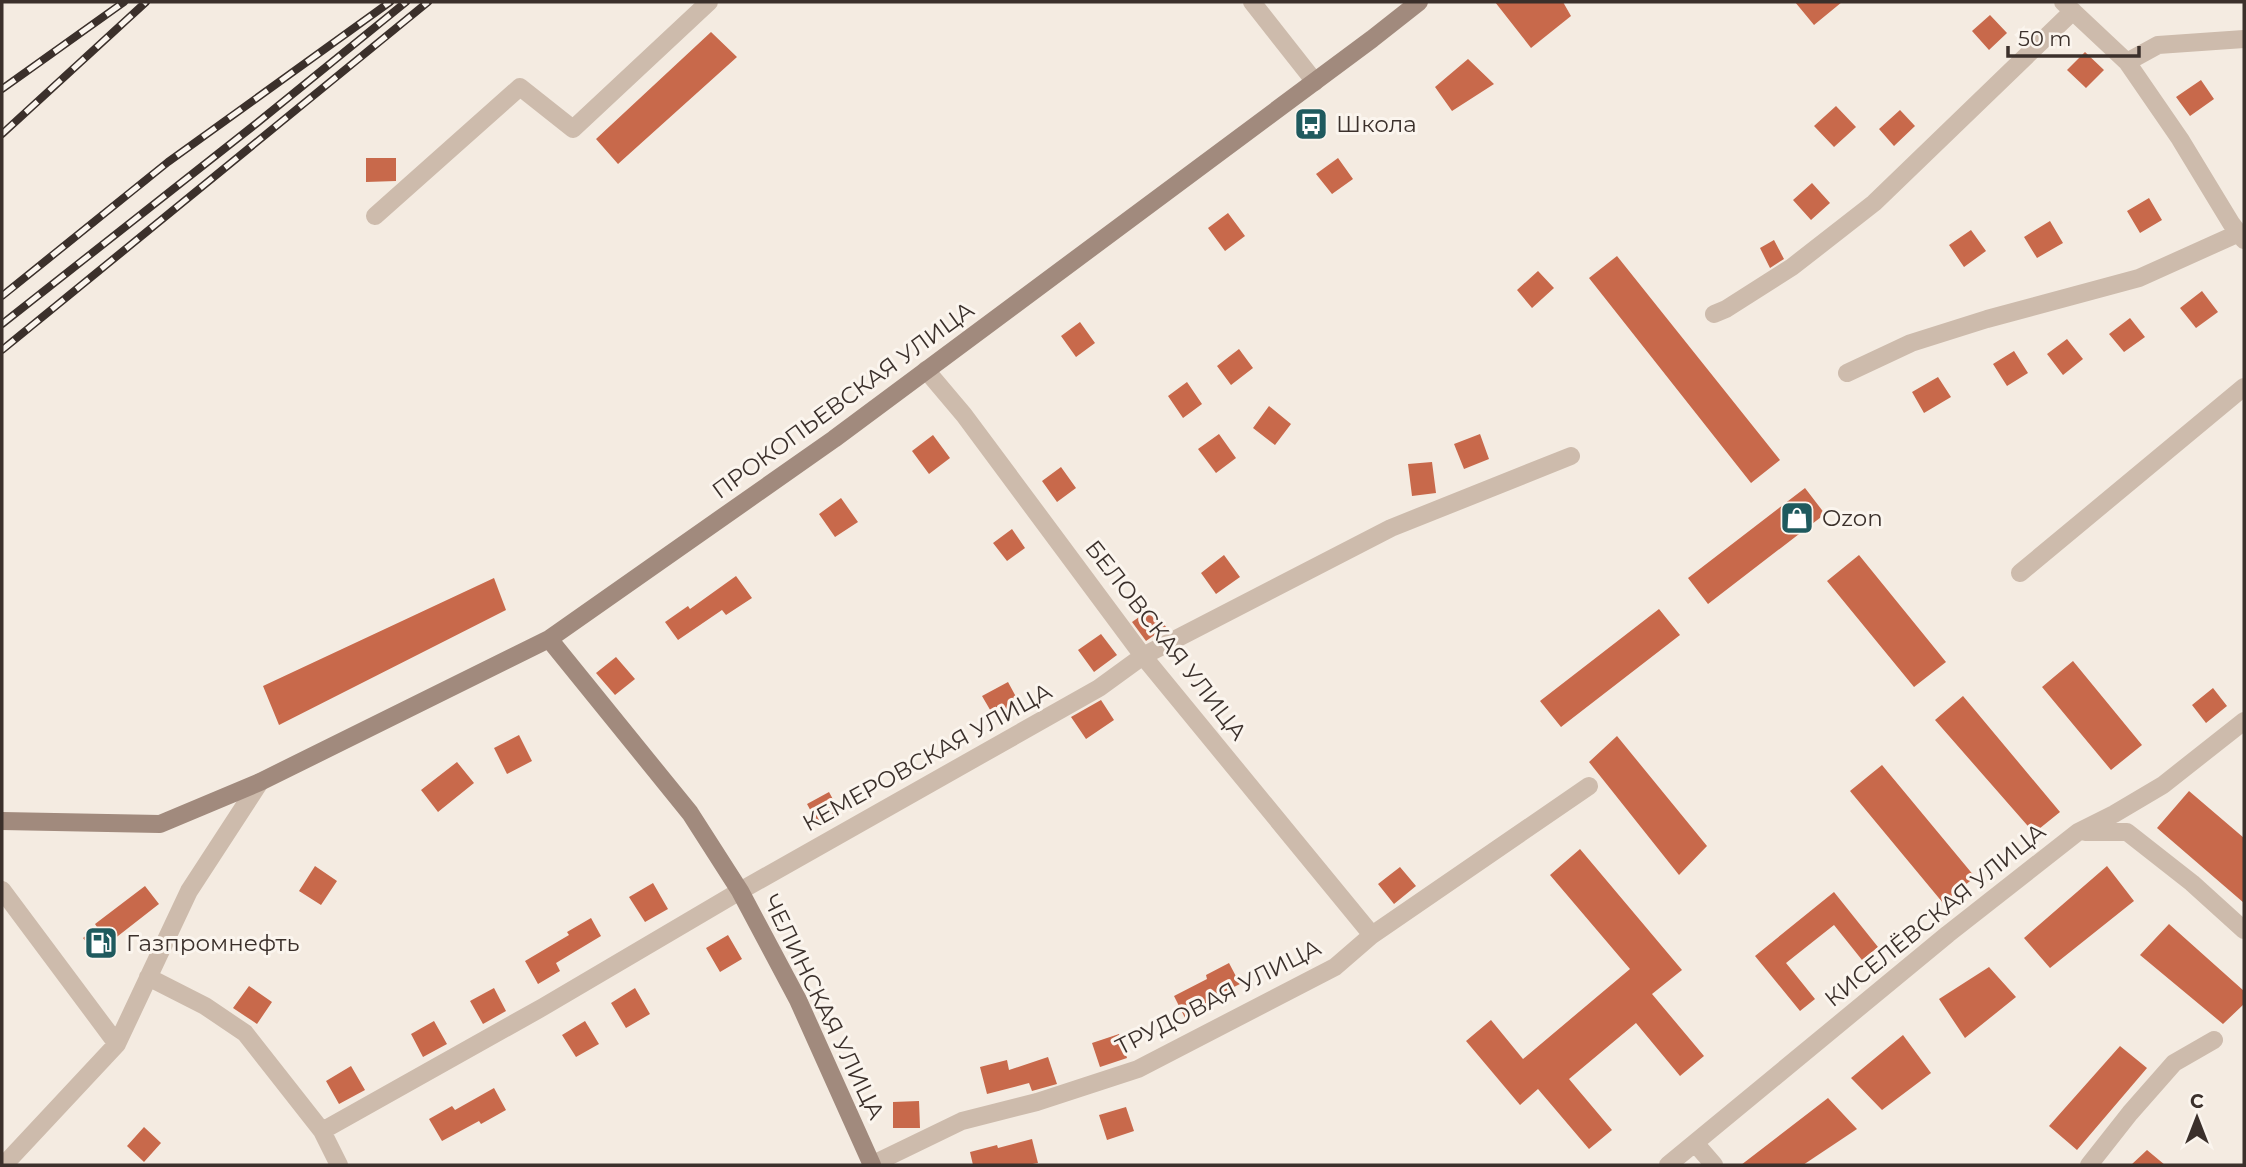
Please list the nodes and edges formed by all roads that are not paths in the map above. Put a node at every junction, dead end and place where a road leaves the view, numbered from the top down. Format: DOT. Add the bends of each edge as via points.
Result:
graph roads {
  1 [pos="709,2"];
  2 [pos="1252,2"];
  3 [pos="1419,2"];
  4 [pos="2068,7"];
  5 [pos="2244,39"];
  6 [pos="2127,62"];
  7 [pos="1315,82"];
  8 [pos="375,216"];
  9 [pos="2241,236"];
  10 [pos="1713,314"];
  11 [pos="926,370"];
  12 [pos="1847,373"];
  13 [pos="2244,387"];
  14 [pos="1572,456"];
  15 [pos="2020,573"];
  16 [pos="549,639"];
  17 [pos="1143,656"];
  18 [pos="2244,721"];
  19 [pos="260,782"];
  20 [pos="1589,786"];
  21 [pos="2,821"];
  22 [pos="2078,832"];
  23 [pos="2,890"];
  24 [pos="740,891"];
  25 [pos="2244,930"];
  26 [pos="1372,935"];
  27 [pos="148,977"];
  28 [pos="2214,1041"];
  29 [pos="117,1044"];
  30 [pos="322,1131"];
  31 [pos="1695,1143"];
  32 [pos="4,1165"];
  33 [pos="339,1165"];
  34 [pos="872,1165"];
  35 [pos="1668,1165"];
  36 [pos="1714,1165"];
  37 [pos="2089,1165"];
  1 -- 8 [label="street" via="573,129 520,87"];
  2 -- 7 [label="street"];
  3 -- 7 [label="main road, ПРОКОПЬЕВСКАЯ УЛИЦА"];
  4 -- 6 [label="street"];
  4 -- 10 [label="street" via="1874,203 1792,267"];
  5 -- 6 [label="street" via="2158,45"];
  6 -- 9 [label="street"];
  7 -- 11 [label="main road, ПРОКОПЬЕВСКАЯ УЛИЦА"];
  9 -- 12 [label="street" via="2139,278 1911,343"];
  11 -- 16 [label="main road, ПРОКОПЬЕВСКАЯ УЛИЦА"];
  11 -- 17 [label="street, БЕЛОВСКАЯ УЛИЦА"];
  13 -- 15 [label="street"];
  14 -- 17 [label="street, КЕМЕРОВСКАЯ УЛИЦА" via="1391,528"];
  16 -- 19 [label="main road, ПРОКОПЬЕВСКАЯ УЛИЦА"];
  16 -- 24 [label="main road, ЧЕЛИНСКАЯ УЛИЦА" via="690,813"];
  17 -- 24 [label="street, КЕМЕРОВСКАЯ УЛИЦА" via="1099,688"];
  17 -- 26 [label="street, БЕЛОВСКАЯ УЛИЦА"];
  18 -- 22 [label="street, КИСЕЛЁВСКАЯ УЛИЦА" via="2163,785"];
  19 -- 21 [label="main road, ПРОКОПЬЕВСКАЯ УЛИЦА" via="160,824"];
  19 -- 27 [label="street" via="189,891"];
  20 -- 26 [label="street, ТРУДОВАЯ УЛИЦА"];
  22 -- 25 [label="street" via="2127,832"];
  22 -- 31 [label="street, КИСЕЛЁВСКАЯ УЛИЦА"];
  23 -- 29 [label="street"];
  24 -- 30 [label="street, КЕМЕРОВСКАЯ УЛИЦА"];
  24 -- 34 [label="main road, ЧЕЛИНСКАЯ УЛИЦА" via="798,1000"];
  26 -- 34 [label="street, ТРУДОВАЯ УЛИЦА" via="1335,967 1138,1069 962,1121"];
  27 -- 29 [label="street"];
  27 -- 30 [label="street" via="245,1033"];
  28 -- 37 [label="street" via="2174,1063"];
  29 -- 32 [label="street"];
  30 -- 33 [label="street"];
  31 -- 35 [label="street, КИСЕЛЁВСКАЯ УЛИЦА"];
  31 -- 36 [label="street"];
}
